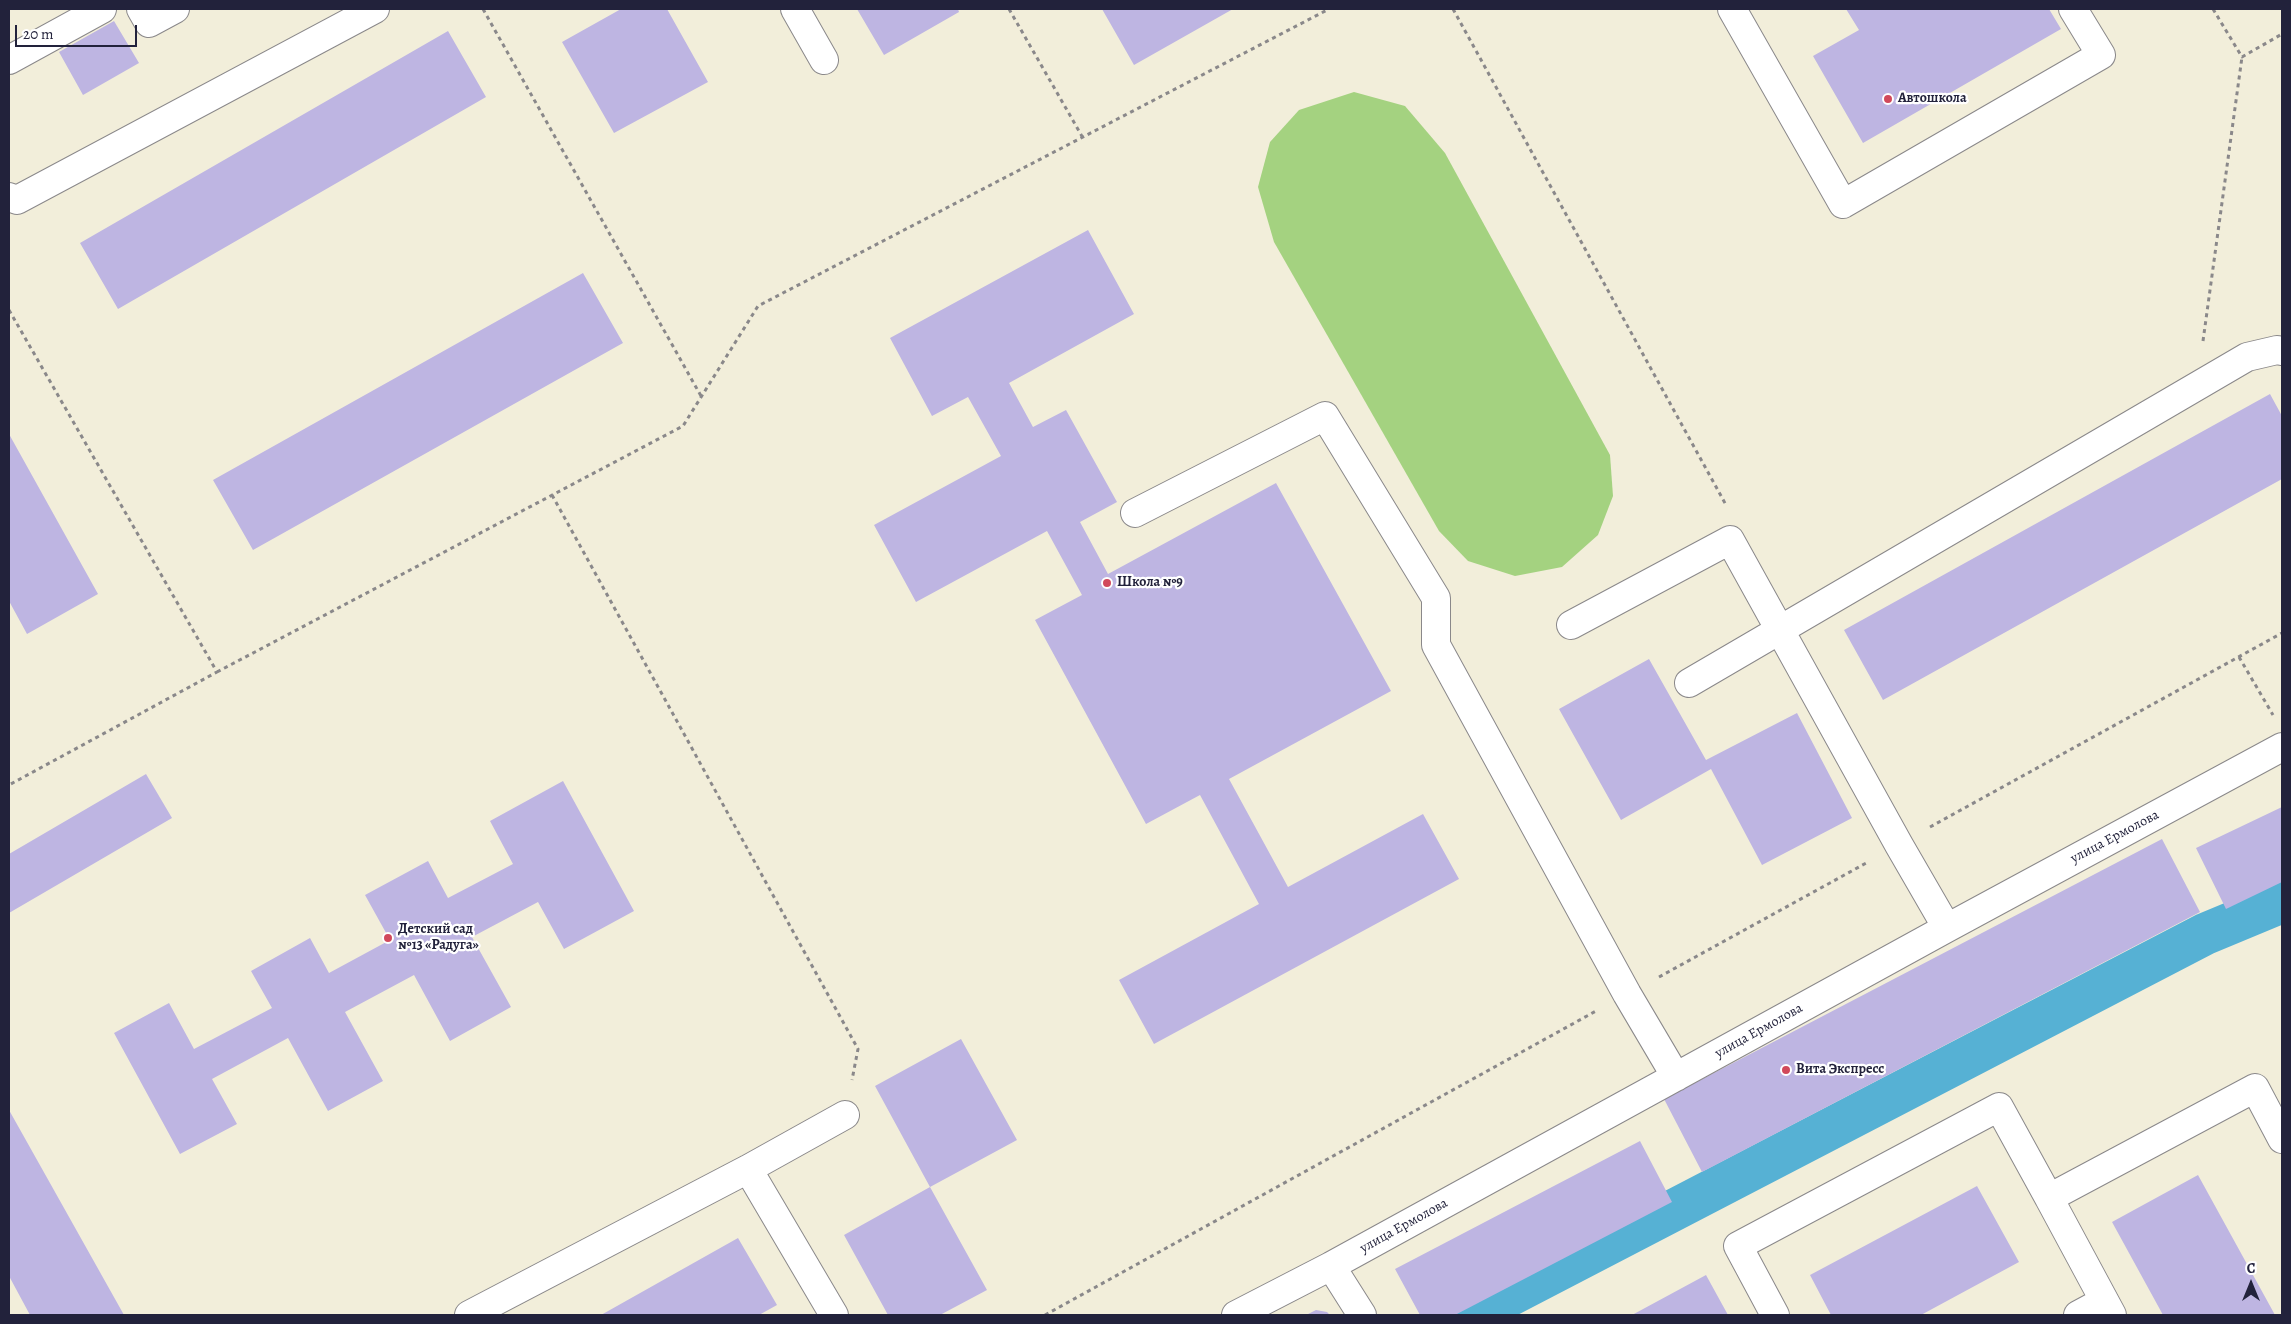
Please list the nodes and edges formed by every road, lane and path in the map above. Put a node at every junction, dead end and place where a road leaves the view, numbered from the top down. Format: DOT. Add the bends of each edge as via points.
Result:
graph roads {
  1 [pos="102,9"];
  2 [pos="141,9"];
  3 [pos="175,9"];
  4 [pos="375,9"];
  5 [pos="483,9"];
  6 [pos="795,9"];
  7 [pos="1009,9"];
  8 [pos="1329,9"];
  9 [pos="1453,9"];
  10 [pos="1732,9"];
  11 [pos="2072,9"];
  12 [pos="2214,9"];
  13 [pos="2282,34"];
  14 [pos="2242,57"];
  15 [pos="9,60"];
  16 [pos="824,60"];
  17 [pos="1083,138"];
  18 [pos="9,196"];
  19 [pos="9,310"];
  20 [pos="2282,351"];
  21 [pos="2196,387"];
  22 [pos="701,396"];
  23 [pos="552,495"];
  24 [pos="1135,512"];
  25 [pos="1730,540"];
  26 [pos="1572,626"];
  27 [pos="1780,630"];
  28 [pos="2282,633"];
  29 [pos="2240,657"];
  30 [pos="217,672"];
  31 [pos="1689,683"];
  32 [pos="2280,735"];
  33 [pos="9,785"];
  34 [pos="1899,845"];
  35 [pos="1947,928"];
  36 [pos="1627,994"];
  37 [pos="1676,1077"];
  38 [pos="844,1116"];
  39 [pos="2282,1138"];
  40 [pos="748,1169"];
  41 [pos="2048,1198"];
  42 [pos="1331,1266"];
  43 [pos="2108,1308"];
  44 [pos="469,1315"];
  45 [pos="834,1315"];
  46 [pos="1045,1315"];
  47 [pos="1236,1315"];
  48 [pos="1362,1315"];
  49 [pos="1775,1315"];
  50 [pos="2078,1315"];
  1 -- 15 [label="street"];
  2 -- 3 [label="street" via="150,23"];
  4 -- 18 [label="street" via="18,200"];
  5 -- 22 [label="path"];
  6 -- 16 [label="street"];
  7 -- 17 [label="path"];
  8 -- 17 [label="path"];
  9 -- 25 [label="path" via="1726,502"];
  10 -- 11 [label="street" via="1843,204 2101,54"];
  12 -- 14 [label="path"];
  13 -- 14 [label="path"];
  14 -- 21 [label="path"];
  17 -- 22 [label="path" via="758,306"];
  19 -- 30 [label="path"];
  20 -- 21 [label="street" via="2247,357"];
  21 -- 27 [label="street"];
  22 -- 23 [label="path" via="683,426"];
  23 -- 30 [label="path"];
  23 -- 38 [label="path" via="858,1050"];
  24 -- 36 [label="street" via="1324,416 1436,598 1436,645"];
  25 -- 26 [label="street"];
  25 -- 27 [label="street"];
  27 -- 31 [label="street"];
  27 -- 34 [label="street"];
  28 -- 29 [label="path"];
  29 -- 32 [label="path"];
  29 -- 34 [label="path"];
  30 -- 33 [label="path"];
  32 -- 35 [label="street, улица Ермолова"];
  34 -- 35 [label="street"];
  34 -- 36 [label="path"];
  35 -- 37 [label="street, улица Ермолова"];
  36 -- 37 [label="street"];
  36 -- 46 [label="path"];
  37 -- 42 [label="street, улица Ермолова"];
  38 -- 40 [label="street"];
  39 -- 41 [label="street" via="2255,1088"];
  40 -- 44 [label="street"];
  40 -- 45 [label="street"];
  41 -- 43 [label="street"];
  41 -- 49 [label="street" via="2000,1107 1738,1246"];
  42 -- 47 [label="street, улица Ермолова"];
  42 -- 48 [label="street"];
  43 -- 50 [label="street"];
}
